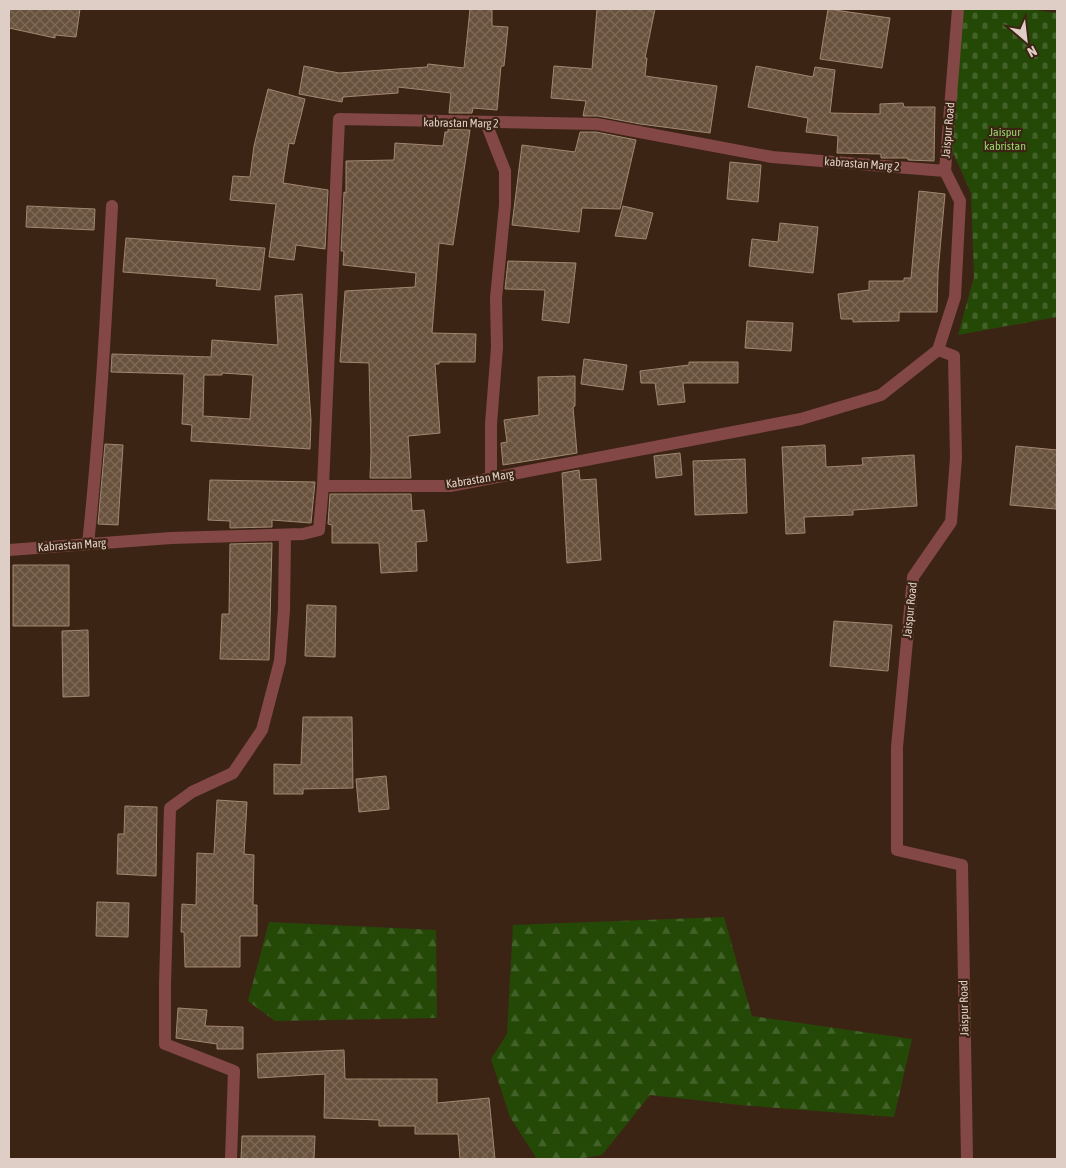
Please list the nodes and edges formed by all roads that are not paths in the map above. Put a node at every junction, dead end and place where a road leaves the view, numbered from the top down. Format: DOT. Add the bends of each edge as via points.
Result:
graph roads {
  1 [pos="958,9"];
  2 [pos="486,123"];
  3 [pos="945,171"];
  4 [pos="112,206"];
  5 [pos="938,350"];
  6 [pos="491,478"];
  7 [pos="323,486"];
  8 [pos="285,535"];
  9 [pos="88,544"];
  10 [pos="9,550"];
  11 [pos="231,1159"];
  12 [pos="967,1159"];
  1 -- 3 [label="street, Jaispur Road"];
  2 -- 3 [label="street, kabrastan Marg 2" via="597,124 772,158"];
  2 -- 6 [label="street" via="505,171 506,205 496,298"];
  2 -- 7 [label="street, kabrastan Marg 2" via="339,119"];
  3 -- 5 [label="street, Jaispur Road" via="960,201 955,297"];
  4 -- 9 [label="street" via="104,355"];
  5 -- 6 [label="street, Kabrastan Marg" via="881,395 800,419"];
  5 -- 12 [label="street, Jaispur Road" via="954,356 956,458 951,522 913,577 897,746 897,850 962,865"];
  6 -- 7 [label="street, Kabrastan Marg" via="450,486"];
  7 -- 8 [label="street, Kabrastan Marg" via="319,530"];
  8 -- 9 [label="street, Kabrastan Marg"];
  8 -- 11 [label="street" via="280,661 262,730 233,772 192,792 170,808 165,1044 234,1071"];
  9 -- 10 [label="street, Kabrastan Marg"];
}
